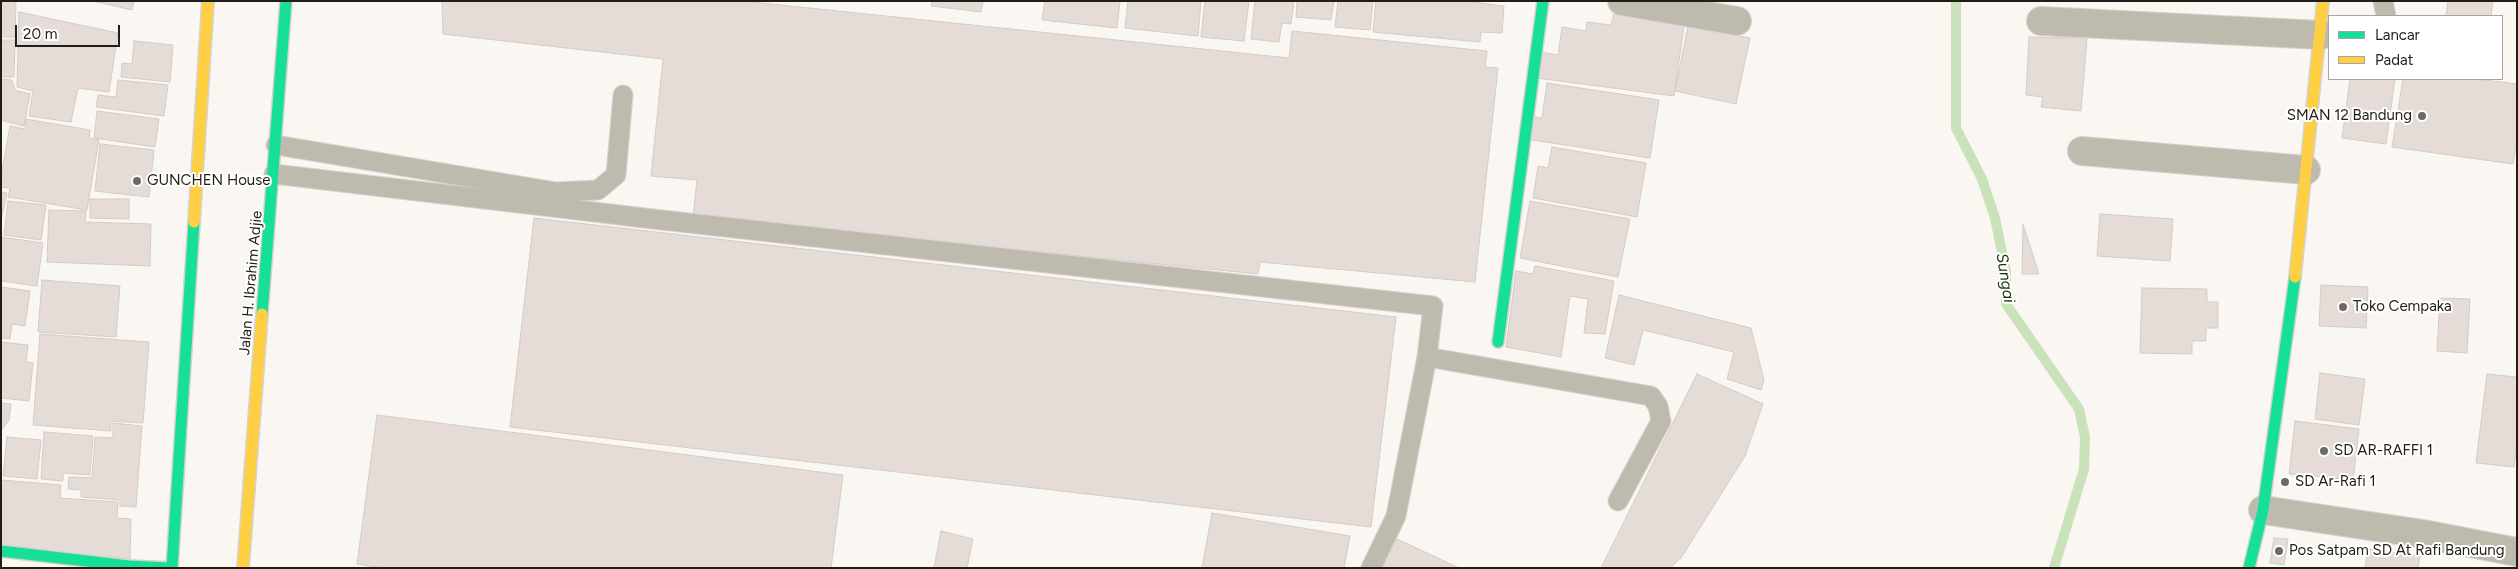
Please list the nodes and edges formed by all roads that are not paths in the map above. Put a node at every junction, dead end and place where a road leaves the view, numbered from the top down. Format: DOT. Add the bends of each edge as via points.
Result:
graph roads {
  1 [pos="208,1"];
  2 [pos="286,1"];
  3 [pos="1543,1"];
  4 [pos="1622,1"];
  5 [pos="2323,1"];
  6 [pos="2383,1"];
  7 [pos="2386,15"];
  8 [pos="1737,21"];
  9 [pos="2041,21"];
  10 [pos="2321,35"];
  11 [pos="623,95"];
  12 [pos="276,146"];
  13 [pos="2082,151"];
  14 [pos="2306,170"];
  15 [pos="274,174"];
  16 [pos="1498,342"];
  17 [pos="1427,357"];
  18 [pos="1618,502"];
  19 [pos="2263,510"];
  20 [pos="1,551"];
  21 [pos="2517,552"];
  22 [pos="170,568"];
  23 [pos="243,568"];
  24 [pos="1371,568"];
  25 [pos="2249,568"];
  1 -- 22 [label="main road"];
  2 -- 12 [label="main road, Jalan H. Ibrahim Adjie"];
  3 -- 16 [label="main road"];
  4 -- 8 [label="street"];
  5 -- 10 [label="main road"];
  6 -- 7 [label="lane"];
  9 -- 10 [label="street"];
  10 -- 14 [label="main road"];
  11 -- 12 [label="lane" via="616,175 598,190 556,192"];
  12 -- 15 [label="main road, Jalan H. Ibrahim Adjie"];
  13 -- 14 [label="street"];
  14 -- 19 [label="main road"];
  15 -- 17 [label="lane" via="663,221 1433,306"];
  15 -- 23 [label="main road, Jalan H. Ibrahim Adjie"];
  17 -- 18 [label="lane" via="1651,396 1658,406 1661,421"];
  17 -- 24 [label="lane" via="1396,516"];
  19 -- 21 [label="street"];
  19 -- 25 [label="main road"];
  20 -- 22 [label="main road"];
}
